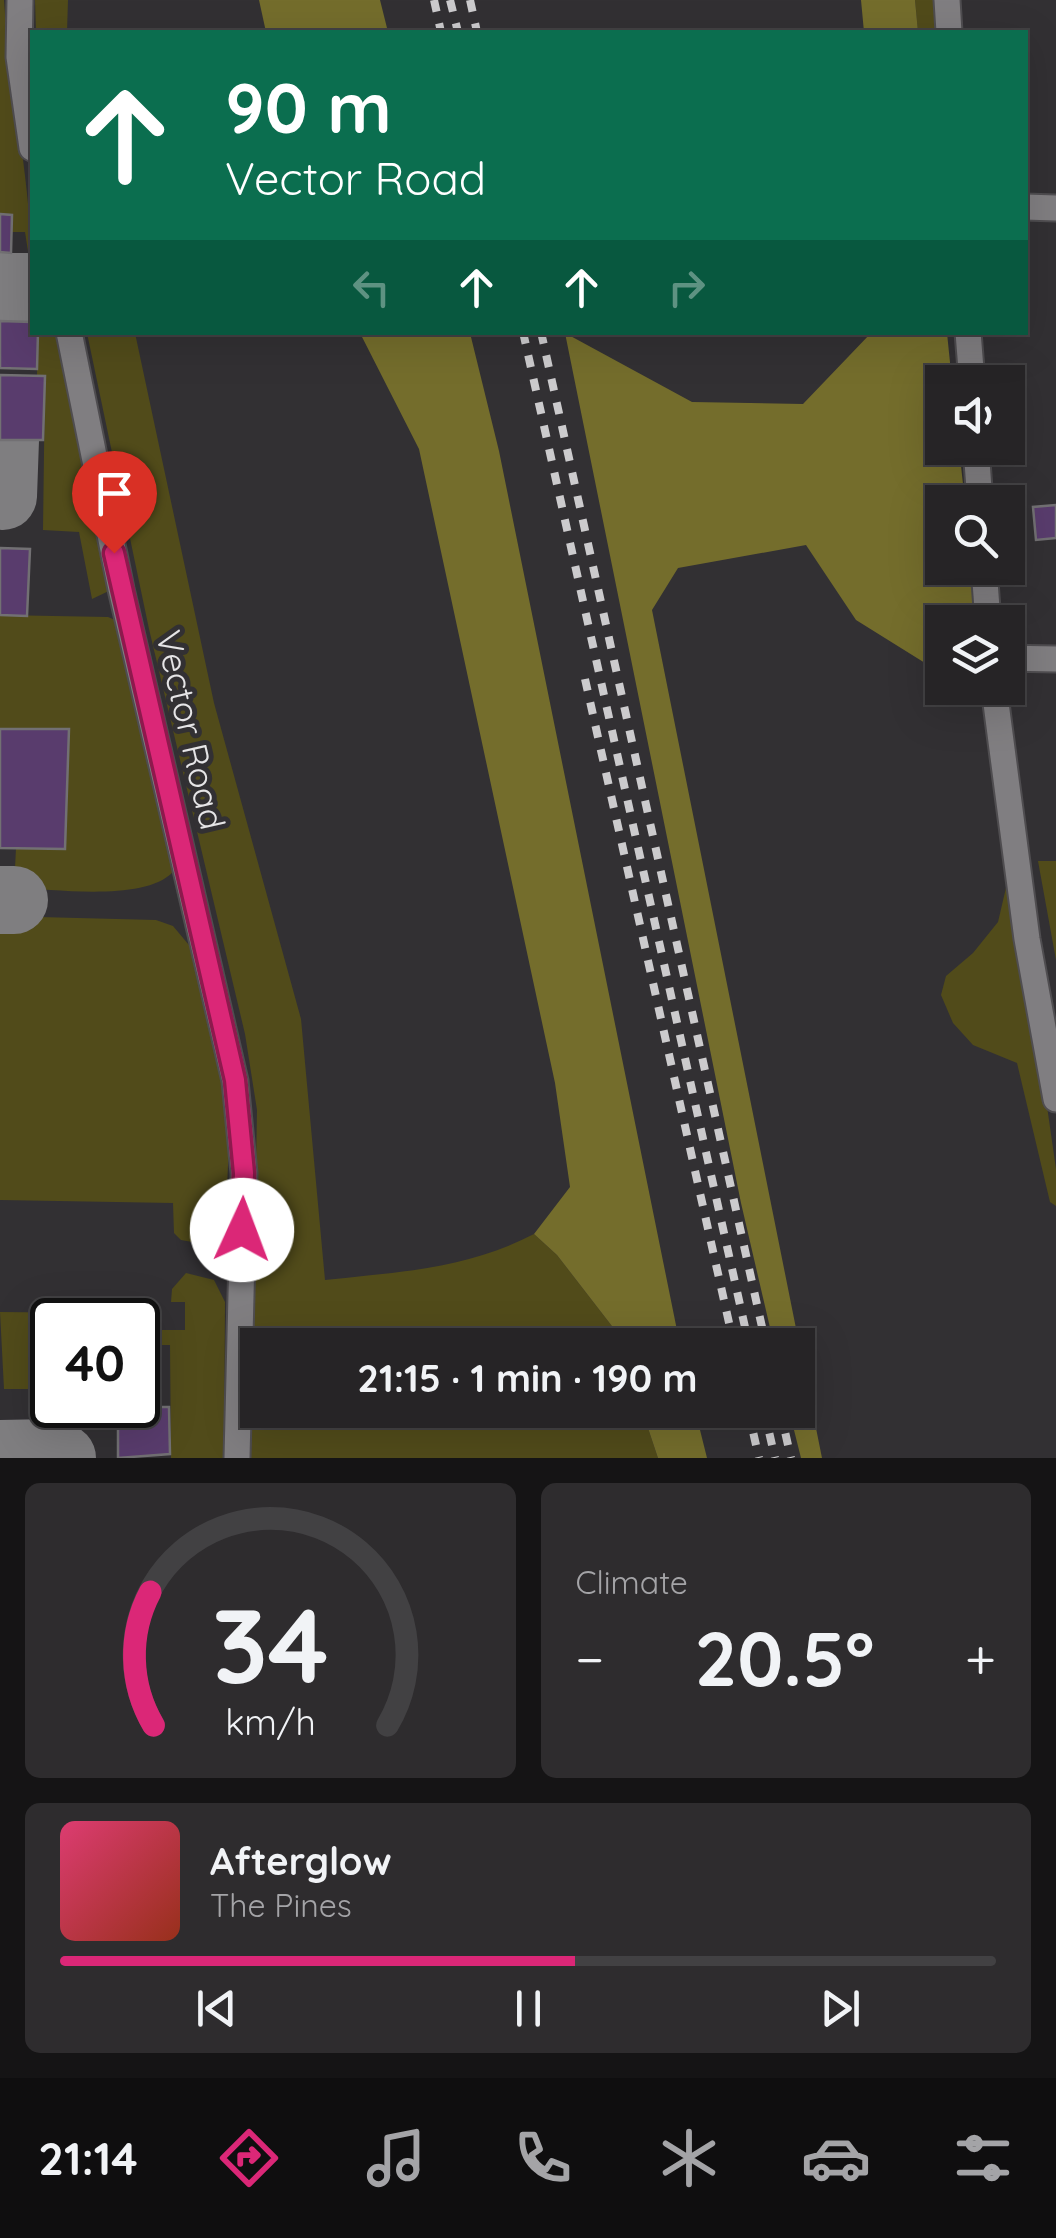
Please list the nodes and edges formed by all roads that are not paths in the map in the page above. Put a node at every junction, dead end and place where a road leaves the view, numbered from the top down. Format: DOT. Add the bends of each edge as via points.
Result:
graph roads {
  1 [pos="20,0"];
  2 [pos="947,0"];
  3 [pos="949,30"];
  4 [pos="30,133"];
  5 [pos="1028,207"];
  6 [pos="1056,208"];
  7 [pos="71,335"];
  8 [pos="968,335"];
  9 [pos="971,365"];
  10 [pos="1025,658"];
  11 [pos="1056,658"];
  12 [pos="996,705"];
  13 [pos="1056,1100"];
  14 [pos="236,1458"];
  1 -- 4 [label="street"];
  2 -- 3 [label="street"];
  5 -- 6 [label="street"];
  7 -- 14 [label="street, Vector Road" via="121,590 235,1080 244,1173"];
  8 -- 9 [label="street"];
  10 -- 11 [label="street"];
  12 -- 13 [label="street"];
}
